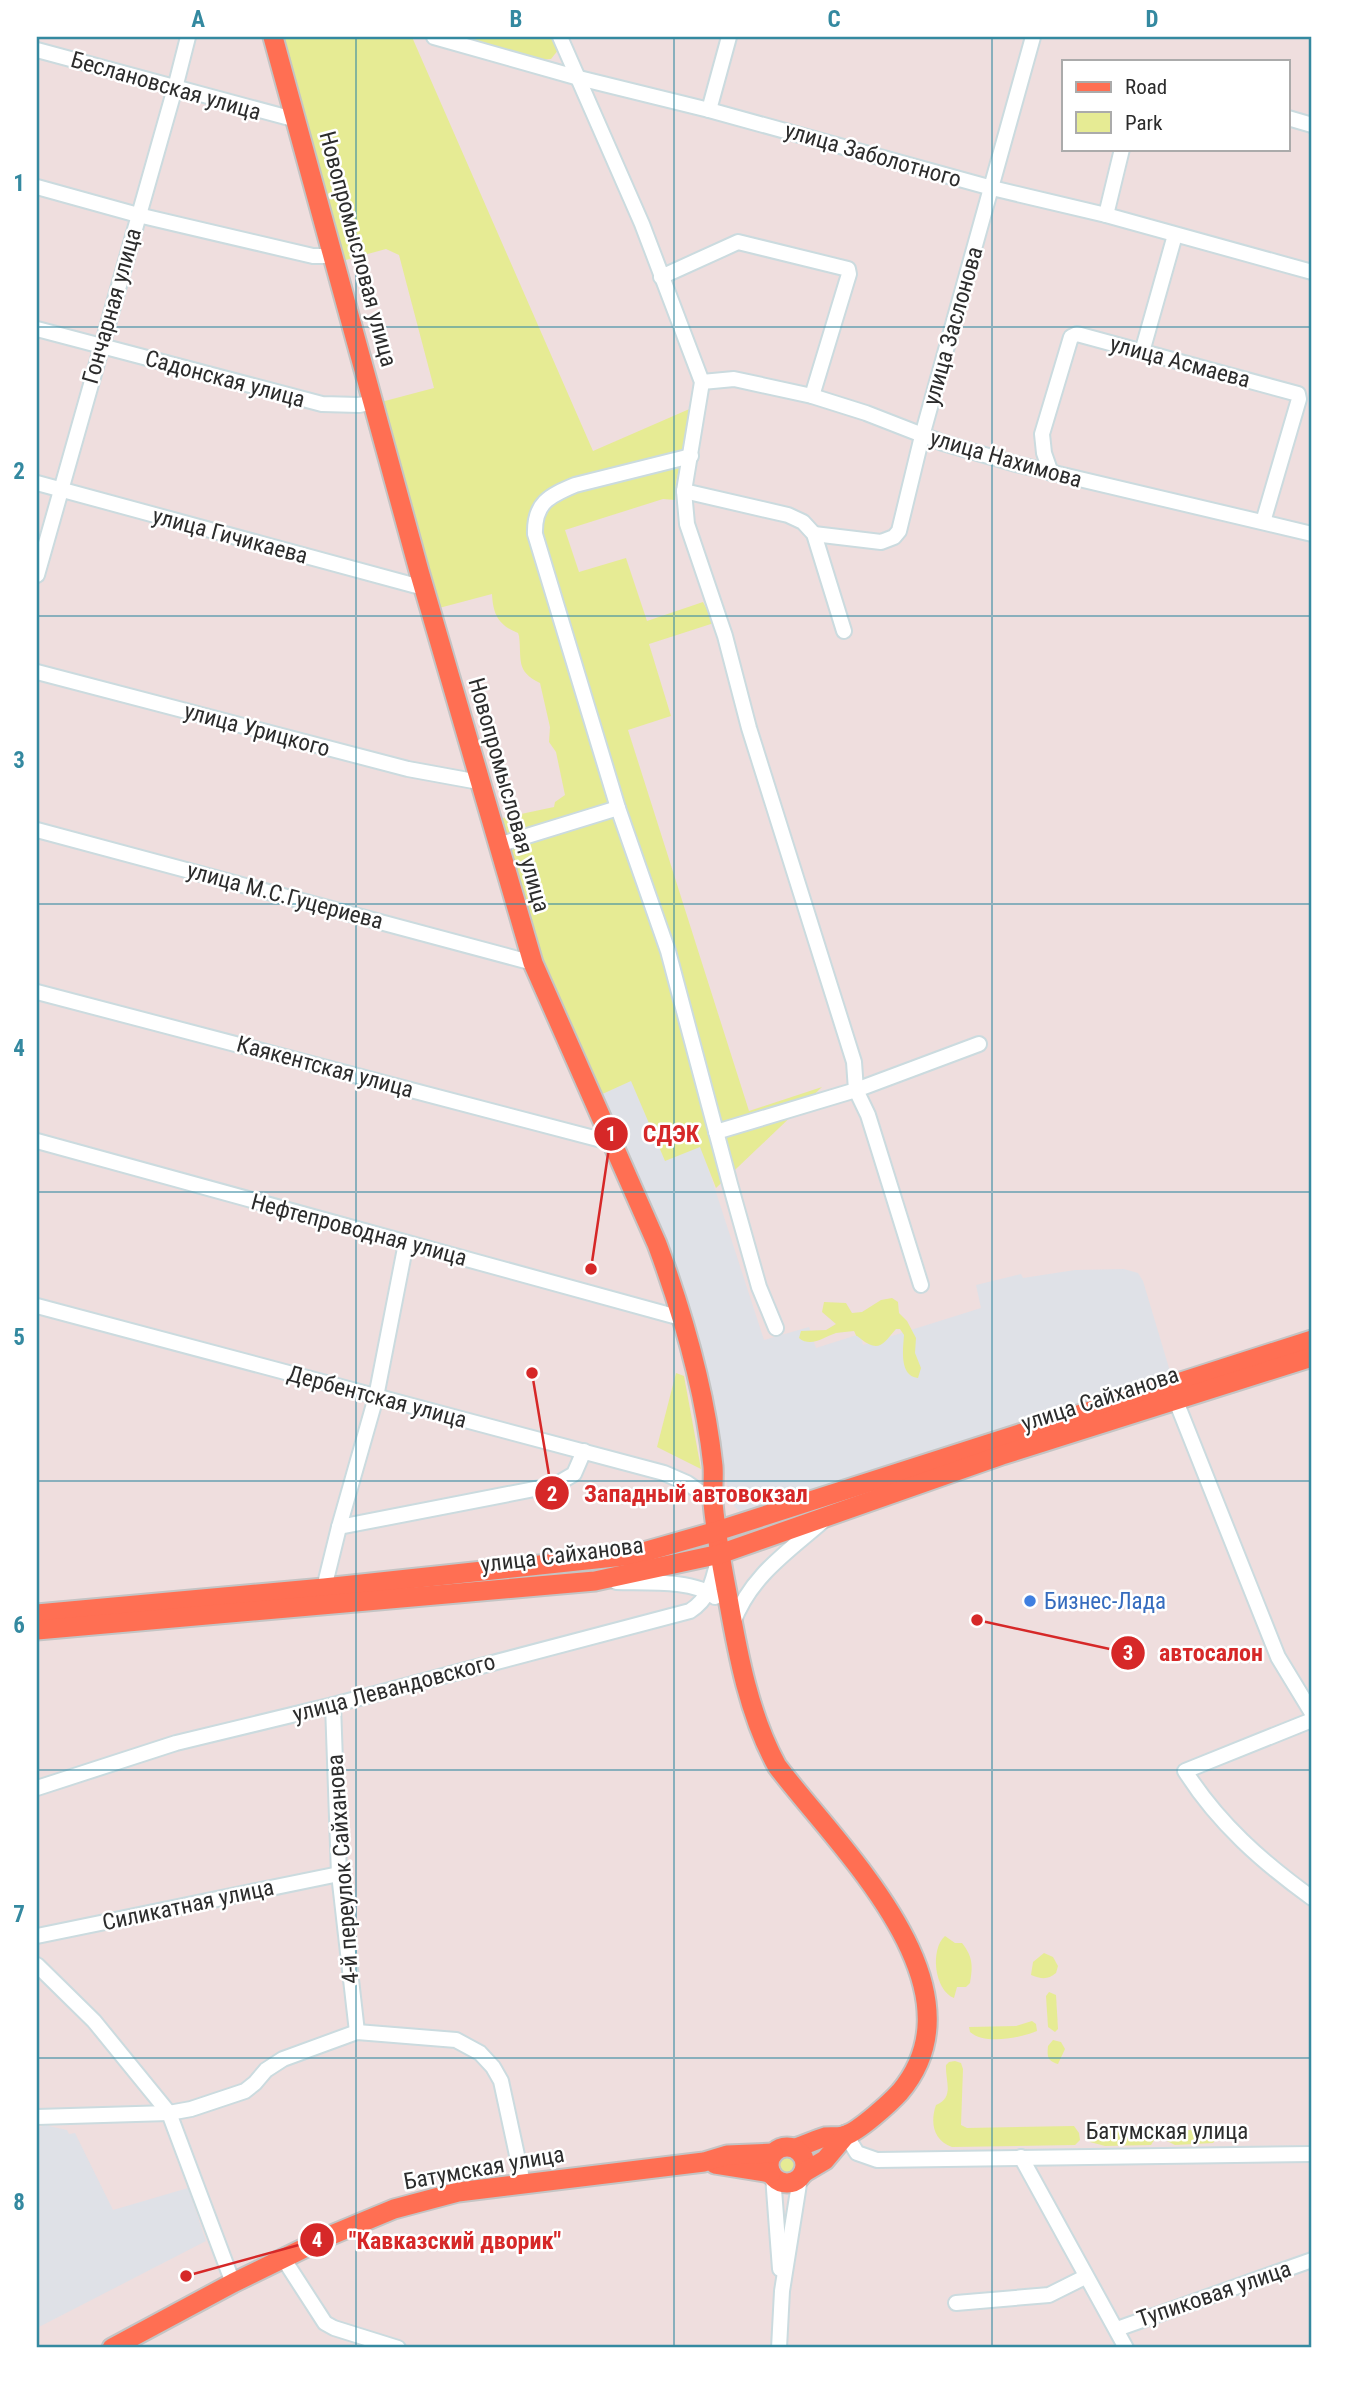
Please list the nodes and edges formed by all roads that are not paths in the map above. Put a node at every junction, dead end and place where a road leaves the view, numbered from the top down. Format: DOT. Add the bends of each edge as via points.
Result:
graph roads {
  1 [pos="188,37"];
  2 [pos="273,37"];
  3 [pos="434,37"];
  4 [pos="560,37"];
  5 [pos="729,37"];
  6 [pos="1033,37"];
  7 [pos="37,50"];
  8 [pos="579,78"];
  9 [pos="176,88"];
  10 [pos="709,110"];
  11 [pos="1290,119"];
  12 [pos="296,120"];
  13 [pos="1312,125"];
  14 [pos="1122,150"];
  15 [pos="37,187"];
  16 [pos="992,188"];
  17 [pos="138,215"];
  18 [pos="1106,215"];
  19 [pos="1175,235"];
  20 [pos="334,256"];
  21 [pos="1312,272"];
  22 [pos="661,277"];
  23 [pos="37,329"];
  24 [pos="101,346"];
  25 [pos="1142,352"];
  26 [pos="702,382"];
  27 [pos="812,396"];
  28 [pos="375,402"];
  29 [pos="922,436"];
  30 [pos="691,456"];
  31 [pos="1051,473"];
  32 [pos="37,484"];
  33 [pos="61,490"];
  34 [pos="684,491"];
  35 [pos="1263,522"];
  36 [pos="814,534"];
  37 [pos="1312,534"];
  38 [pos="37,575"];
  39 [pos="424,588"];
  40 [pos="844,631"];
  41 [pos="37,672"];
  42 [pos="479,782"];
  43 [pos="618,808"];
  44 [pos="37,830"];
  45 [pos="498,845"];
  46 [pos="533,963"];
  47 [pos="37,992"];
  48 [pos="979,1044"];
  49 [pos="856,1090"];
  50 [pos="716,1132"];
  51 [pos="37,1141"];
  52 [pos="613,1143"];
  53 [pos="406,1243"];
  54 [pos="921,1285"];
  55 [pos="37,1306"];
  56 [pos="681,1318"];
  57 [pos="776,1328"];
  58 [pos="1312,1340"];
  59 [pos="1312,1357"];
  60 [pos="1173,1393"];
  61 [pos="376,1397"];
  62 [pos="584,1451"];
  63 [pos="713,1500"];
  64 [pos="829,1516"];
  65 [pos="339,1527"];
  66 [pos="717,1531"];
  67 [pos="720,1555"];
  68 [pos="595,1581"];
  69 [pos="709,1592"];
  70 [pos="325,1596"];
  71 [pos="37,1614"];
  72 [pos="732,1624"];
  73 [pos="37,1630"];
  74 [pos="333,1705"];
  75 [pos="1312,1713"];
  76 [pos="1312,1720"];
  77 [pos="37,1788"];
  78 [pos="339,1874"];
  79 [pos="1312,1898"];
  80 [pos="37,1936"];
  81 [pos="37,1965"];
  82 [pos="357,2032"];
  83 [pos="169,2113"];
  84 [pos="37,2117"];
  85 [pos="846,2135"];
  86 [pos="795,2148"];
  87 [pos="773,2153"];
  88 [pos="1312,2154"];
  89 [pos="1021,2157"];
  90 [pos="704,2162"];
  91 [pos="772,2174"];
  92 [pos="802,2175"];
  93 [pos="523,2183"];
  94 [pos="283,2258"];
  95 [pos="1312,2260"];
  96 [pos="1085,2277"];
  97 [pos="233,2283"];
  98 [pos="782,2291"];
  99 [pos="956,2303"];
  100 [pos="1116,2329"];
  101 [pos="114,2348"];
  102 [pos="398,2348"];
  103 [pos="779,2348"];
  104 [pos="1126,2348"];
  1 -- 9 [label="street, Гончарная улица"];
  2 -- 12 [label="main road, Новопромысловая улица"];
  3 -- 8 [label="street, улица Заболотного"];
  4 -- 8 [label="street"];
  5 -- 10 [label="street"];
  6 -- 16 [label="street, улица Заслонова"];
  7 -- 9 [label="street, Беслановская улица"];
  8 -- 10 [label="street, улица Заболотного"];
  8 -- 22 [label="street"];
  9 -- 12 [label="street, Беслановская улица"];
  9 -- 17 [label="street, Гончарная улица"];
  10 -- 16 [label="street, улица Заболотного"];
  11 -- 13 [label="street"];
  12 -- 20 [label="main road, Новопромысловая улица"];
  14 -- 18 [label="street"];
  15 -- 17 [label="street"];
  16 -- 18 [label="street, улица Заболотного"];
  16 -- 29 [label="street, улица Заслонова"];
  17 -- 20 [label="street" via="313,256"];
  17 -- 24 [label="street, Гончарная улица"];
  18 -- 19 [label="street, улица Заболотного"];
  19 -- 21 [label="street, улица Заболотного"];
  19 -- 25 [label="street"];
  20 -- 28 [label="main road, Новопромысловая улица"];
  22 -- 26 [label="street"];
  22 -- 27 [label="street" via="738,242 848,269"];
  23 -- 24 [label="street, Садонская улица"];
  24 -- 28 [label="street, Садонская улица" via="322,404"];
  24 -- 33 [label="street, Гончарная улица"];
  25 -- 31 [label="street, улица Асмаева" via="1072,335 1042,434"];
  25 -- 35 [label="street, улица Асмаева" via="1298,394"];
  26 -- 27 [label="street, улица Нахимова" via="734,379"];
  26 -- 30 [label="street"];
  27 -- 29 [label="street, улица Нахимова"];
  28 -- 39 [label="main road, Новопромысловая улица"];
  29 -- 31 [label="street, улица Нахимова"];
  29 -- 36 [label="street, улица Заслонова" via="894,537 881,542"];
  30 -- 34 [label="street"];
  30 -- 43 [label="street" via="575,485 542,503 534,523"];
  31 -- 35 [label="street, улица Нахимова"];
  32 -- 33 [label="street, улица Гичикаева"];
  33 -- 38 [label="street, Гончарная улица"];
  33 -- 39 [label="street, улица Гичикаева"];
  34 -- 36 [label="street" via="788,515"];
  34 -- 49 [label="street" via="697,558 845,1027"];
  35 -- 37 [label="street, улица Нахимова"];
  36 -- 40 [label="street"];
  39 -- 42 [label="main road, Новопромысловая улица"];
  41 -- 42 [label="street, улица Урицкого" via="408,769"];
  42 -- 45 [label="main road, Новопромысловая улица"];
  43 -- 45 [label="street"];
  43 -- 50 [label="street" via="668,951"];
  44 -- 46 [label="street, улица М.С.Гуцериева"];
  45 -- 46 [label="main road, Новопромысловая улица"];
  46 -- 52 [label="main road, Новопромысловая улица"];
  47 -- 52 [label="street, Каякентская улица"];
  48 -- 49 [label="street"];
  49 -- 50 [label="street"];
  49 -- 54 [label="street"];
  50 -- 57 [label="street"];
  51 -- 53 [label="street, Нефтепроводная улица"];
  52 -- 56 [label="main road, Новопромысловая улица" via="657,1244"];
  53 -- 56 [label="street, Нефтепроводная улица"];
  53 -- 61 [label="street"];
  55 -- 61 [label="street, Дербентская улица"];
  56 -- 63 [label="main road, Новопромысловая улица" via="707,1426"];
  58 -- 60 [label="main road"];
  59 -- 60 [label="main road, улица Сайханова"];
  60 -- 64 [label="main road, улица Сайханова"];
  60 -- 66 [label="main road, улица Сайханова"];
  60 -- 75 [label="street" via="1278,1657"];
  61 -- 62 [label="street, Дербентская улица"];
  61 -- 65 [label="street"];
  62 -- 63 [label="street, Дербентская улица" via="664,1473"];
  62 -- 65 [label="street" via="574,1474 555,1485"];
  63 -- 66 [label="main road, Новопромысловая улица"];
  64 -- 67 [label="main road, улица Сайханова"];
  64 -- 72 [label="street" via="751,1586"];
  65 -- 70 [label="street"];
  66 -- 67 [label="main road, Новопромысловая улица"];
  66 -- 70 [label="main road, улица Сайханова" via="633,1555"];
  67 -- 68 [label="main road, улица Сайханова"];
  67 -- 69 [label="street"];
  67 -- 72 [label="main road, Новопромысловая улица"];
  68 -- 69 [label="street" via="690,1585"];
  68 -- 70 [label="main road, улица Сайханова"];
  69 -- 72 [label="street" via="720,1600"];
  69 -- 74 [label="street, улица Левандовского" via="690,1611"];
  70 -- 71 [label="main road, улица Сайханова"];
  70 -- 73 [label="main road, улица Сайханова"];
  72 -- 85 [label="main road, Новопромысловая улица" via="766,1746 798,1794 887,1904 910,1948 924,1990 926,2031 916,2068 896,2096"];
  74 -- 77 [label="street, улица Левандовского" via="144,1752"];
  74 -- 78 [label="street, 4-й переулок Сайханова"];
  76 -- 79 [label="street" via="1185,1771 1203,1800 1242,1842"];
  78 -- 80 [label="street, Силикатная улица"];
  78 -- 82 [label="street, 4-й переулок Сайханова"];
  81 -- 83 [label="street" via="94,2021"];
  82 -- 83 [label="street" via="283,2059 245,2091"];
  82 -- 93 [label="street" via="456,2040 480,2053 501,2081"];
  83 -- 84 [label="street"];
  83 -- 97 [label="street"];
  85 -- 86 [label="main road"];
  85 -- 89 [label="street, Батумская улица" via="857,2153 877,2160"];
  85 -- 92 [label="main road" via="825,2160"];
  86 -- 87 [label="main road" via="783,2147"];
  86 -- 92 [label="main road" via="805,2161"];
  87 -- 90 [label="main road" via="727,2155"];
  87 -- 91 [label="main road" via="769,2162"];
  88 -- 89 [label="street, Батумская улица"];
  89 -- 96 [label="street"];
  90 -- 91 [label="main road"];
  90 -- 93 [label="main road, Батумская улица"];
  91 -- 92 [label="main road" via="786,2183"];
  91 -- 98 [label="street"];
  92 -- 98 [label="street"];
  93 -- 94 [label="main road, Батумская улица" via="458,2192 394,2209"];
  94 -- 97 [label="main road, Батумская улица"];
  94 -- 102 [label="street" via="325,2323"];
  95 -- 100 [label="street, Тупиковая улица"];
  96 -- 99 [label="street" via="1049,2295"];
  96 -- 100 [label="street"];
  97 -- 101 [label="main road, Батумская улица"];
  98 -- 103 [label="street"];
  100 -- 104 [label="street"];
}
